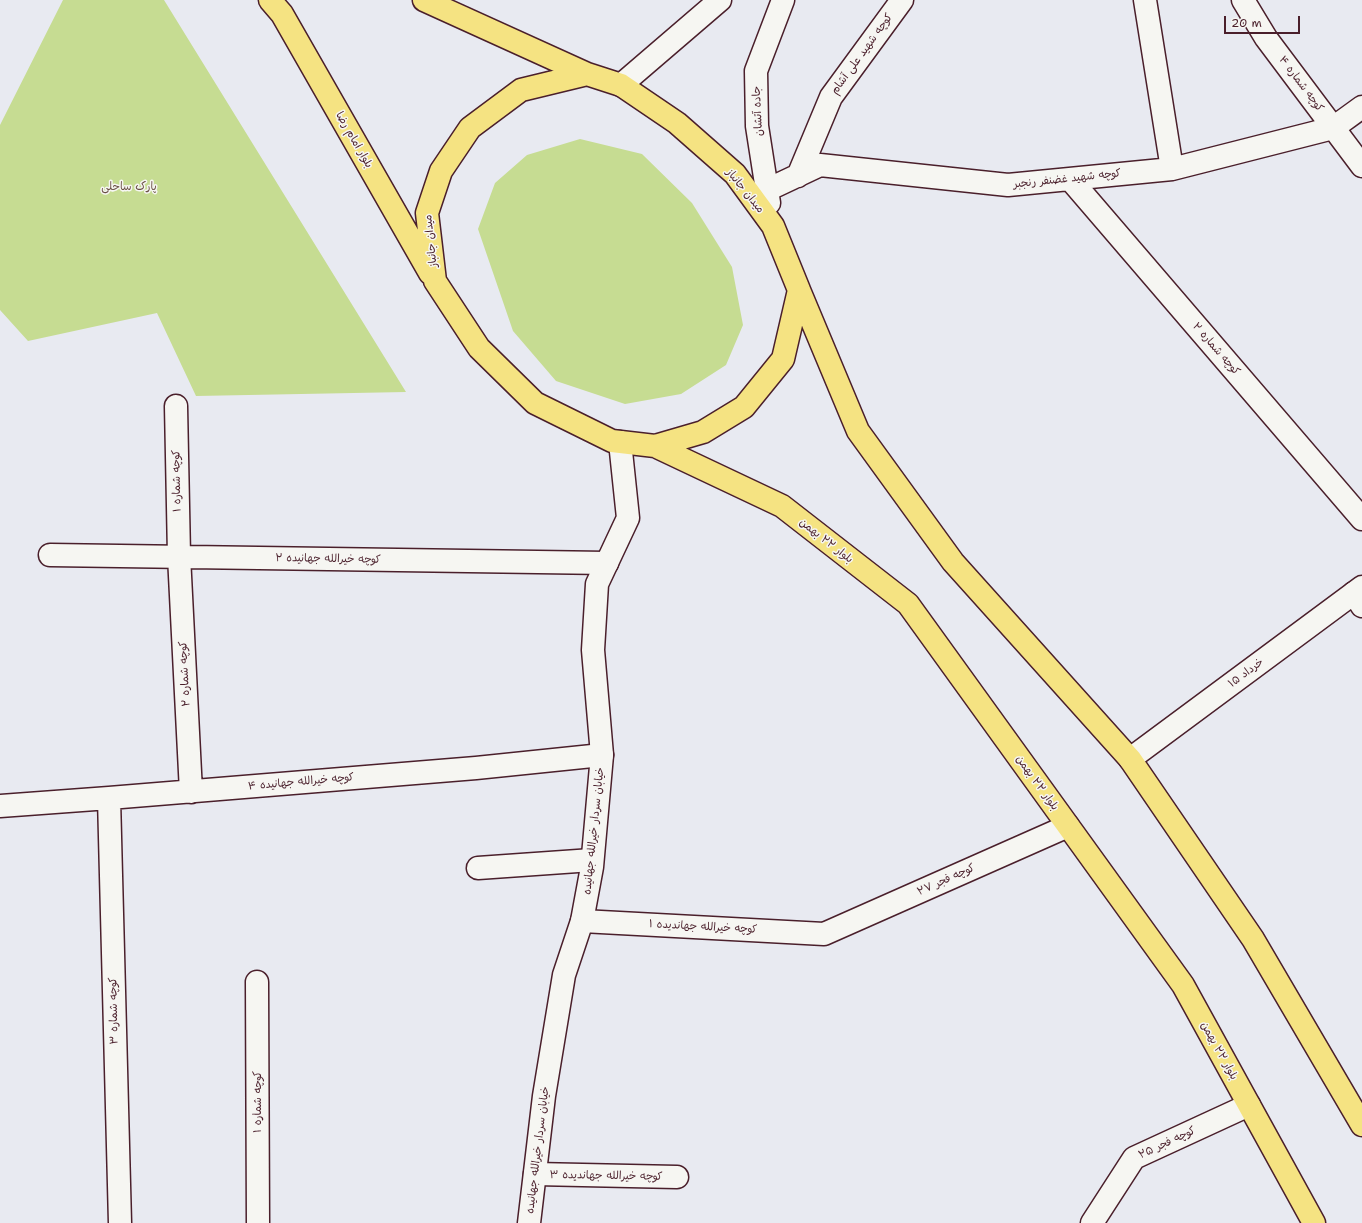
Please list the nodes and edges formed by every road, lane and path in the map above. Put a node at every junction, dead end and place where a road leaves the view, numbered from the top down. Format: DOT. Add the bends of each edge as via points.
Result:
graph roads {
  1 [pos="270,0"];
  2 [pos="424,0"];
  3 [pos="720,0"];
  4 [pos="783,0"];
  5 [pos="902,0"];
  6 [pos="1145,0"];
  7 [pos="1243,0"];
  8 [pos="587,74"];
  9 [pos="621,84"];
  10 [pos="1362,107"];
  11 [pos="1333,128"];
  12 [pos="1362,166"];
  13 [pos="1172,169"];
  14 [pos="798,176"];
  15 [pos="1070,179"];
  16 [pos="768,190"];
  17 [pos="773,226"];
  18 [pos="435,281"];
  19 [pos="799,290"];
  20 [pos="176,406"];
  21 [pos="620,442"];
  22 [pos="655,446"];
  23 [pos="1362,520"];
  24 [pos="50,554"];
  25 [pos="179,556"];
  26 [pos="607,563"];
  27 [pos="1359,595"];
  28 [pos="602,755"];
  29 [pos="1130,759"];
  30 [pos="191,792"];
  31 [pos="109,798"];
  32 [pos="0,806"];
  33 [pos="1068,826"];
  34 [pos="592,860"];
  35 [pos="478,868"];
  36 [pos="582,921"];
  37 [pos="824,934"];
  38 [pos="257,982"];
  39 [pos="1249,1105"];
  40 [pos="1362,1125"];
  41 [pos="535,1174"];
  42 [pos="677,1177"];
  43 [pos="120,1223"];
  44 [pos="258,1223"];
  45 [pos="528,1223"];
  46 [pos="1092,1223"];
  47 [pos="1314,1223"];
  1 -- 18 [label="main road, بلوار امام رضا" via="282,14"];
  2 -- 8 [label="main road"];
  3 -- 9 [label="street"];
  4 -- 16 [label="street, جاده آتشان" via="756,71 757,126"];
  5 -- 14 [label="street, کوچه شهید علی آشام" via="831,97"];
  6 -- 13 [label="street"];
  7 -- 11 [label="street, کوچه شماره ۴" via="1266,38"];
  8 -- 9 [label="main road, میدان جانباز"];
  8 -- 18 [label="main road, میدان جانباز" via="521,90 470,128 440,171 426,213"];
  9 -- 17 [label="main road, میدان جانباز" via="677,123 734,174"];
  10 -- 11 [label="street, کوچه شهید غضنفر رنجبر"];
  11 -- 12 [label="street, کوچه شماره ۴"];
  11 -- 13 [label="street, کوچه شهید غضنفر رنجبر"];
  13 -- 15 [label="street, کوچه شهید غضنفر رنجبر"];
  14 -- 15 [label="street, کوچه شهید غضنفر رنجبر" via="820,165 1008,185"];
  14 -- 16 [label="street, کوچه شهید غضنفر رنجبر"];
  15 -- 23 [label="street, کوچه شماره ۲"];
  16 -- 17 [label="street, جاده آتشان"];
  17 -- 19 [label="main road, میدان جانباز"];
  18 -- 21 [label="main road, میدان جانباز" via="479,348 535,403 612,441"];
  19 -- 22 [label="main road, میدان جانباز" via="783,359 744,407 703,432"];
  19 -- 29 [label="main road" via="858,431 953,562"];
  20 -- 25 [label="street, کوچه شماره ۱"];
  21 -- 22 [label="main road, میدان جانباز"];
  21 -- 26 [label="street, خیابان سردار خیرالله جهانیده" via="628,518"];
  22 -- 33 [label="main road, بلوار ۲۲ بهمن" via="782,506 908,604"];
  24 -- 25 [label="street, کوچه خیرالله جهانیده ۲"];
  25 -- 26 [label="street, کوچه خیرالله جهانیده ۲"];
  25 -- 30 [label="street, کوچه شماره ۲"];
  26 -- 28 [label="street, خیابان سردار خیرالله جهانیده" via="597,584 592,650"];
  27 -- 29 [label="street, ۱۵ خرداد"];
  28 -- 30 [label="street, کوچه خیرالله جهانیده ۴"];
  28 -- 34 [label="street, خیابان سردار خیرالله جهانیده"];
  29 -- 40 [label="main road" via="1253,939"];
  30 -- 31 [label="street, کوچه خیرالله جهانیده ۴"];
  31 -- 32 [label="street, کوچه خیرالله جهانیده ۴"];
  31 -- 43 [label="street, کوچه شماره ۳"];
  33 -- 37 [label="street, کوچه فجر ۲۷"];
  33 -- 39 [label="main road, بلوار ۲۲ بهمن" via="1183,985"];
  34 -- 35 [label="street"];
  34 -- 36 [label="street, خیابان سردار خیرالله جهانیده"];
  36 -- 37 [label="street, کوچه خیرالله جهاندیده ۱"];
  36 -- 41 [label="street, خیابان سردار خیرالله جهانیده" via="564,975 544,1096"];
  38 -- 44 [label="street, کوچه شماره ۱"];
  39 -- 46 [label="street, کوچه فجر ۲۵" via="1134,1158"];
  39 -- 47 [label="main road, بلوار ۲۲ بهمن"];
  41 -- 42 [label="street, کوچه خیرالله جهاندیده ۳"];
  41 -- 45 [label="street, خیابان سردار خیرالله جهانیده"];
}
